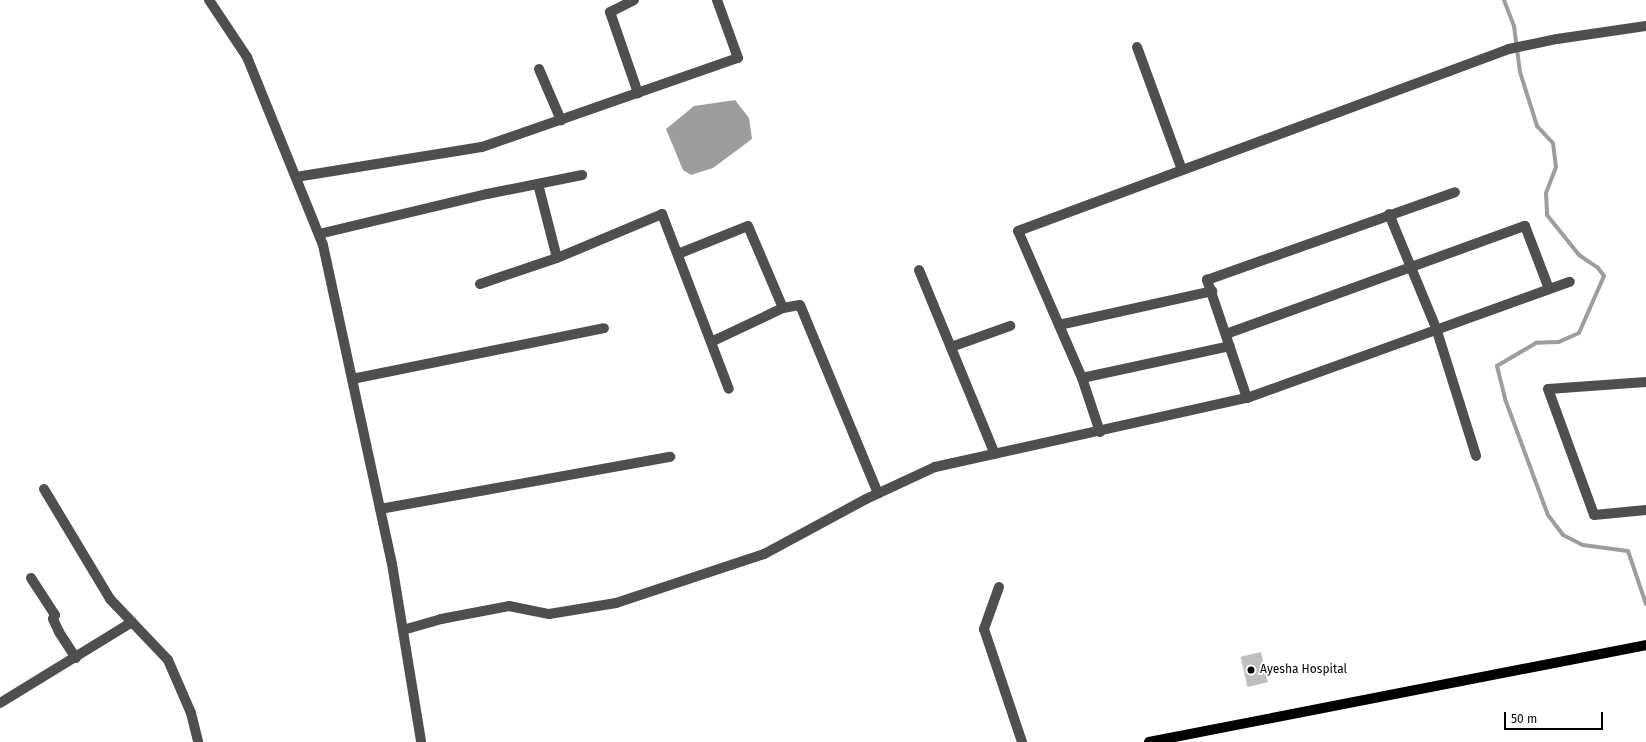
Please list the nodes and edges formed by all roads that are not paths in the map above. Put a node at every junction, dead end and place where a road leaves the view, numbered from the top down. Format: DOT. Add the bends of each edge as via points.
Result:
graph roads {
  1 [pos="209,0"];
  2 [pos="634,0"];
  3 [pos="717,0"];
  4 [pos="1646,26"];
  5 [pos="1137,47"];
  6 [pos="538,69"];
  7 [pos="638,93"];
  8 [pos="561,120"];
  9 [pos="1182,170"];
  10 [pos="582,175"];
  11 [pos="296,177"];
  12 [pos="538,184"];
  13 [pos="1455,192"];
  14 [pos="1389,214"];
  15 [pos="319,234"];
  16 [pos="678,254"];
  17 [pos="557,258"];
  18 [pos="1412,268"];
  19 [pos="919,270"];
  20 [pos="1570,282"];
  21 [pos="480,284"];
  22 [pos="1549,289"];
  23 [pos="1212,290"];
  24 [pos="783,308"];
  25 [pos="1059,325"];
  26 [pos="1010,326"];
  27 [pos="604,328"];
  28 [pos="1436,328"];
  29 [pos="1226,334"];
  30 [pos="711,342"];
  31 [pos="1230,346"];
  32 [pos="951,347"];
  33 [pos="1082,378"];
  34 [pos="352,379"];
  35 [pos="1646,382"];
  36 [pos="729,389"];
  37 [pos="1247,398"];
  38 [pos="1100,432"];
  39 [pos="995,454"];
  40 [pos="1476,456"];
  41 [pos="670,457"];
  42 [pos="44,489"];
  43 [pos="878,493"];
  44 [pos="380,509"];
  45 [pos="1646,510"];
  46 [pos="31,578"];
  47 [pos="999,587"];
  48 [pos="132,622"];
  49 [pos="402,630"];
  50 [pos="1646,645"];
  51 [pos="76,658"];
  52 [pos="0,703"];
  53 [pos="198,742"];
  54 [pos="420,742"];
  55 [pos="1022,742"];
  56 [pos="1149,742"];
  1 -- 11 [label="street" via="247,57"];
  2 -- 7 [label="street" via="610,12"];
  3 -- 7 [label="street" via="738,58"];
  4 -- 9 [label="street" via="1509,49"];
  5 -- 9 [label="street"];
  6 -- 8 [label="street"];
  7 -- 8 [label="street"];
  8 -- 11 [label="street" via="482,147"];
  9 -- 25 [label="street" via="1018,231"];
  10 -- 12 [label="street"];
  11 -- 15 [label="street"];
  12 -- 15 [label="street"];
  12 -- 17 [label="street"];
  13 -- 14 [label="street"];
  14 -- 18 [label="street"];
  14 -- 23 [label="street" via="1207,280"];
  15 -- 34 [label="street"];
  16 -- 17 [label="street" via="662,214"];
  16 -- 24 [label="street" via="748,226"];
  16 -- 30 [label="street"];
  17 -- 21 [label="street"];
  18 -- 22 [label="street" via="1525,226"];
  18 -- 28 [label="street"];
  18 -- 29 [label="street"];
  19 -- 32 [label="street"];
  20 -- 22 [label="street"];
  22 -- 28 [label="street"];
  23 -- 25 [label="street"];
  23 -- 29 [label="street"];
  24 -- 30 [label="street"];
  24 -- 43 [label="street" via="800,305"];
  25 -- 33 [label="street"];
  26 -- 32 [label="street"];
  27 -- 34 [label="street"];
  28 -- 37 [label="street"];
  28 -- 40 [label="street"];
  29 -- 31 [label="street"];
  30 -- 36 [label="street"];
  31 -- 33 [label="street"];
  31 -- 37 [label="street"];
  32 -- 39 [label="street"];
  33 -- 38 [label="street"];
  34 -- 44 [label="street"];
  35 -- 45 [label="street" via="1548,389 1594,515"];
  37 -- 38 [label="street"];
  38 -- 39 [label="street"];
  39 -- 43 [label="street" via="935,467"];
  41 -- 44 [label="street"];
  42 -- 48 [label="street" via="110,599"];
  43 -- 49 [label="street" via="764,554 616,603 549,614 509,606 441,618"];
  44 -- 49 [label="street"];
  46 -- 51 [label="street" via="55,615 53,619 59,632"];
  47 -- 55 [label="street" via="984,629"];
  48 -- 51 [label="street"];
  48 -- 53 [label="street" via="168,660 189,707"];
  49 -- 54 [label="street"];
  50 -- 56 [label="main road"];
  51 -- 52 [label="street"];
}
